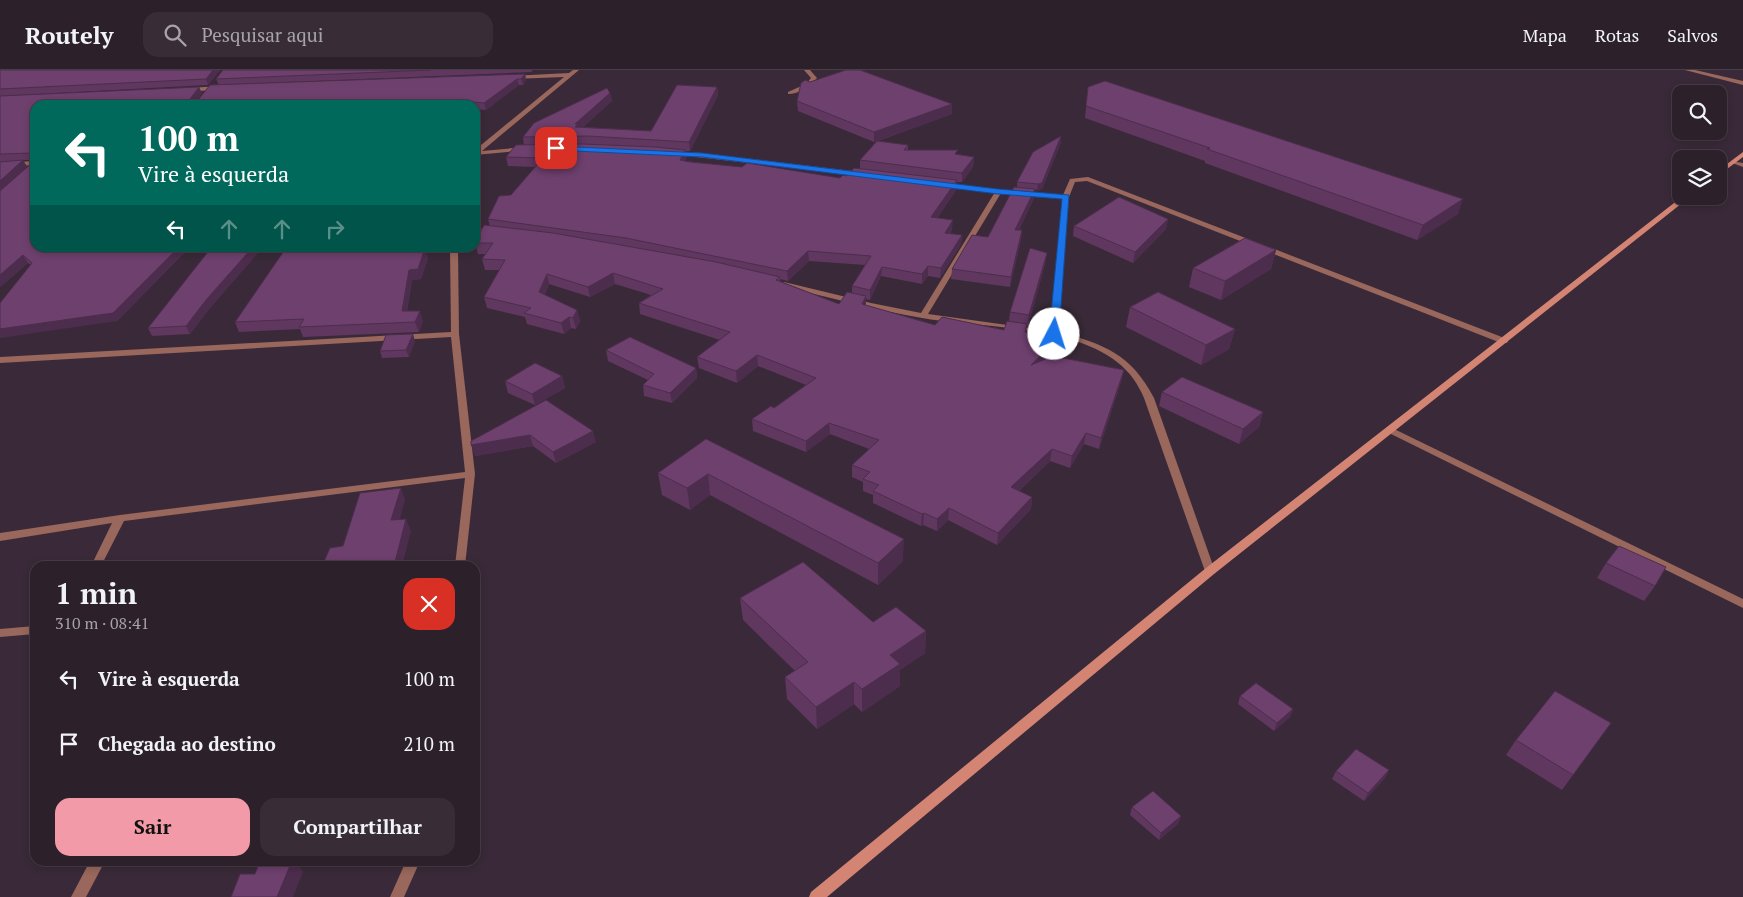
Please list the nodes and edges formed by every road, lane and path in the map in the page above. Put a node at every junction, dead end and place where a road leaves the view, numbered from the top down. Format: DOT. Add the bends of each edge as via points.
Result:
graph roads {
  1 [pos="576,70"];
  2 [pos="807,70"];
  3 [pos="1688,70"];
  4 [pos="570,75"];
  5 [pos="504,77"];
  6 [pos="217,82"];
  7 [pos="1743,83"];
  8 [pos="232,88"];
  9 [pos="212,89"];
  10 [pos="183,90"];
  11 [pos="790,93"];
  12 [pos="206,96"];
  13 [pos="537,148"];
  14 [pos="480,149"];
  15 [pos="480,153"];
  16 [pos="665,153"];
  17 [pos="1743,154"];
  18 [pos="1734,162"];
  19 [pos="0,164"];
  20 [pos="30,165"];
  21 [pos="1743,165"];
  22 [pos="1727,167"];
  23 [pos="30,171"];
  24 [pos="28,173"];
  25 [pos="865,175"];
  26 [pos="941,184"];
  27 [pos="998,192"];
  28 [pos="1066,197"];
  29 [pos="1677,205"];
  30 [pos="480,231"];
  31 [pos="500,233"];
  32 [pos="454,252"];
  33 [pos="773,282"];
  34 [pos="923,316"];
  35 [pos="454,334"];
  36 [pos="1054,334"];
  37 [pos="1504,341"];
  38 [pos="0,360"];
  39 [pos="1390,430"];
  40 [pos="470,474"];
  41 [pos="120,518"];
  42 [pos="0,537"];
  43 [pos="98,561"];
  44 [pos="461,561"];
  45 [pos="1210,571"];
  46 [pos="1743,604"];
  47 [pos="30,630"];
  48 [pos="0,633"];
  49 [pos="95,866"];
  50 [pos="411,866"];
  51 [pos="78,897"];
  52 [pos="397,897"];
  53 [pos="816,897"];
  1 -- 4 [label="street"];
  2 -- 11 [label="street" via="814,78 808,85"];
  3 -- 7 [label="street"];
  4 -- 5 [label="street"];
  4 -- 14 [label="street"];
  6 -- 9 [label="street"];
  8 -- 9 [label="street"];
  9 -- 10 [label="street"];
  9 -- 12 [label="street"];
  13 -- 15 [label="street"];
  16 -- 25 [label="street"];
  17 -- 18 [label="main road"];
  18 -- 21 [label="street"];
  18 -- 22 [label="main road"];
  19 -- 20 [label="street"];
  23 -- 24 [label="street"];
  26 -- 27 [label="street"];
  27 -- 28 [label="street"];
  27 -- 34 [label="street"];
  28 -- 36 [label="street"];
  28 -- 37 [label="street" via="1072,180 1088,179"];
  29 -- 37 [label="main road"];
  30 -- 31 [label="street"];
  32 -- 35 [label="street"];
  33 -- 34 [label="street"];
  34 -- 36 [label="street"];
  35 -- 38 [label="street"];
  35 -- 40 [label="street"];
  36 -- 45 [label="street" via="1098,347 1121,359 1142,380"];
  37 -- 39 [label="main road"];
  39 -- 45 [label="main road"];
  39 -- 46 [label="street"];
  40 -- 41 [label="street"];
  40 -- 44 [label="street"];
  41 -- 42 [label="street"];
  41 -- 43 [label="street"];
  45 -- 53 [label="main road"];
  47 -- 48 [label="street"];
  49 -- 51 [label="street"];
  50 -- 52 [label="street"];
}
